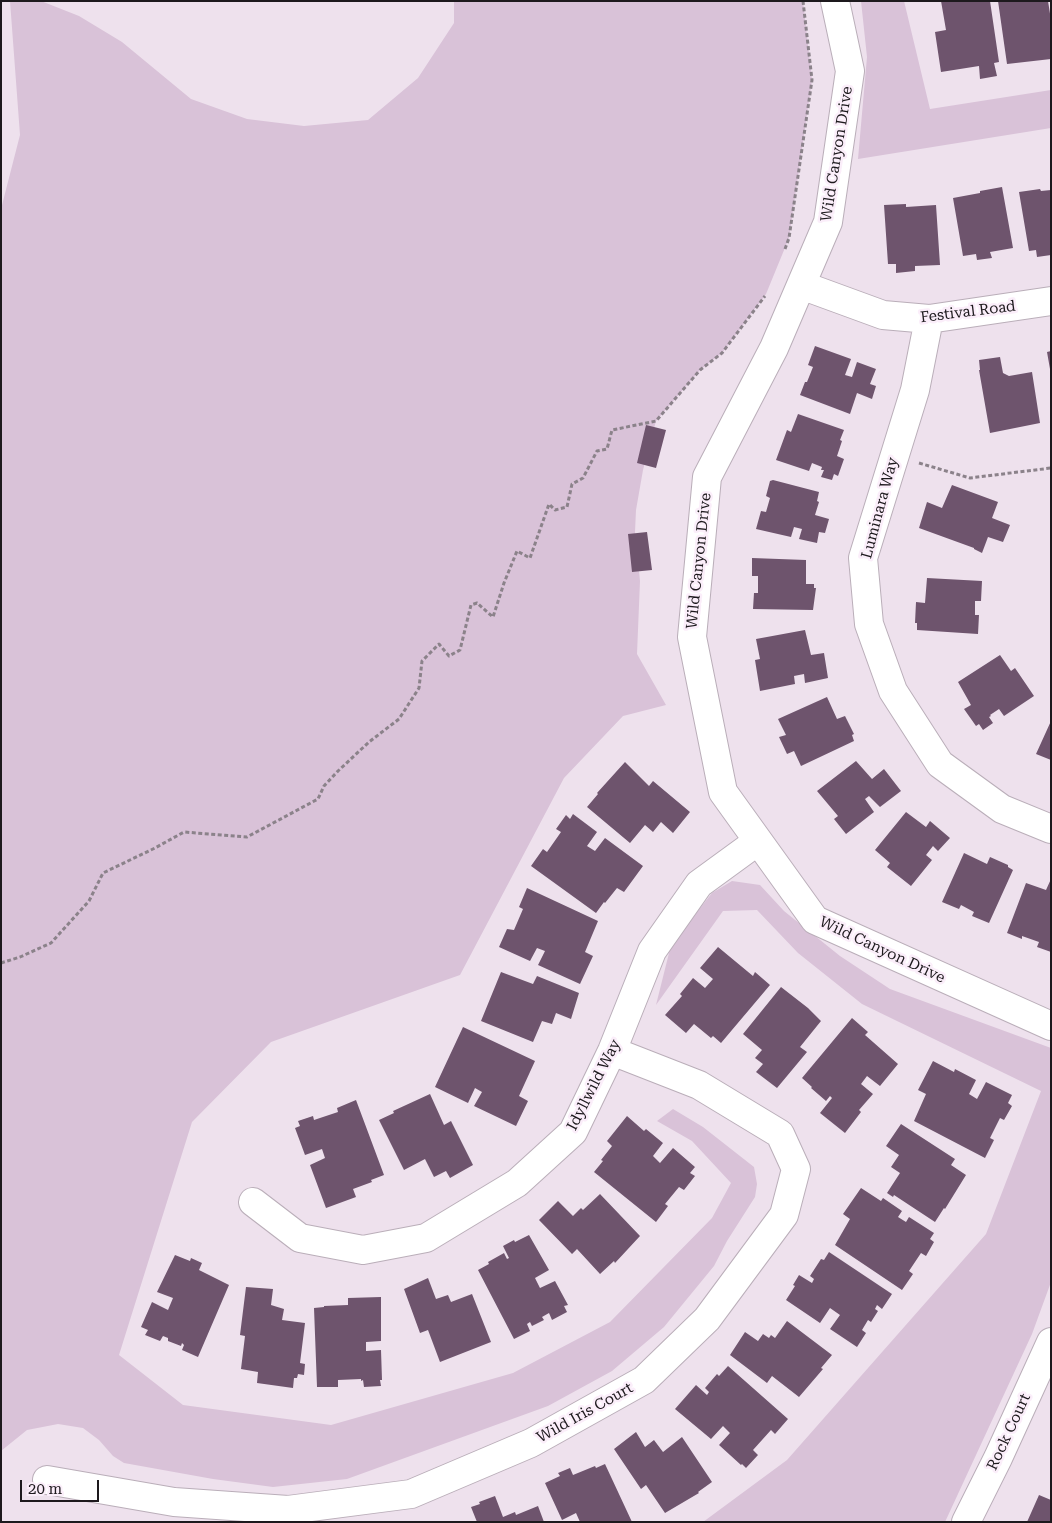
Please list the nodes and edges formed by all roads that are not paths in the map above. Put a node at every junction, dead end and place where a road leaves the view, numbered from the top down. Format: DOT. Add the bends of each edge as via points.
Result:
graph roads {
  1 [pos="835,1"];
  2 [pos="801,285"];
  3 [pos="1051,301"];
  4 [pos="928,319"];
  5 [pos="1051,829"];
  6 [pos="758,841"];
  7 [pos="1051,1026"];
  8 [pos="612,1051"];
  9 [pos="253,1202"];
  10 [pos="1051,1342"];
  11 [pos="47,1480"];
  12 [pos="966,1522"];
  1 -- 2 [label="street, Wild Canyon Drive" via="850,71 828,222"];
  2 -- 4 [label="street, Festival Road" via="883,316"];
  2 -- 6 [label="street, Wild Canyon Drive" via="774,348 708,476 692,637 723,792"];
  3 -- 4 [label="street, Festival Road"];
  4 -- 5 [label="street, Luminara Way" via="915,390 863,558 869,624 893,691 940,764 1002,809"];
  6 -- 7 [label="street, Wild Canyon Drive" via="815,920"];
  6 -- 8 [label="street, Idyllwild Way" via="699,884 652,951"];
  8 -- 9 [label="street, Idyllwild Way" via="573,1132 517,1183 426,1238 363,1250 300,1238"];
  8 -- 11 [label="street, Wild Iris Court" via="699,1084 780,1134 796,1169 784,1214 707,1319 644,1380 531,1443 411,1494 288,1510 174,1502"];
  10 -- 12 [label="street, Rock Court"];
}
